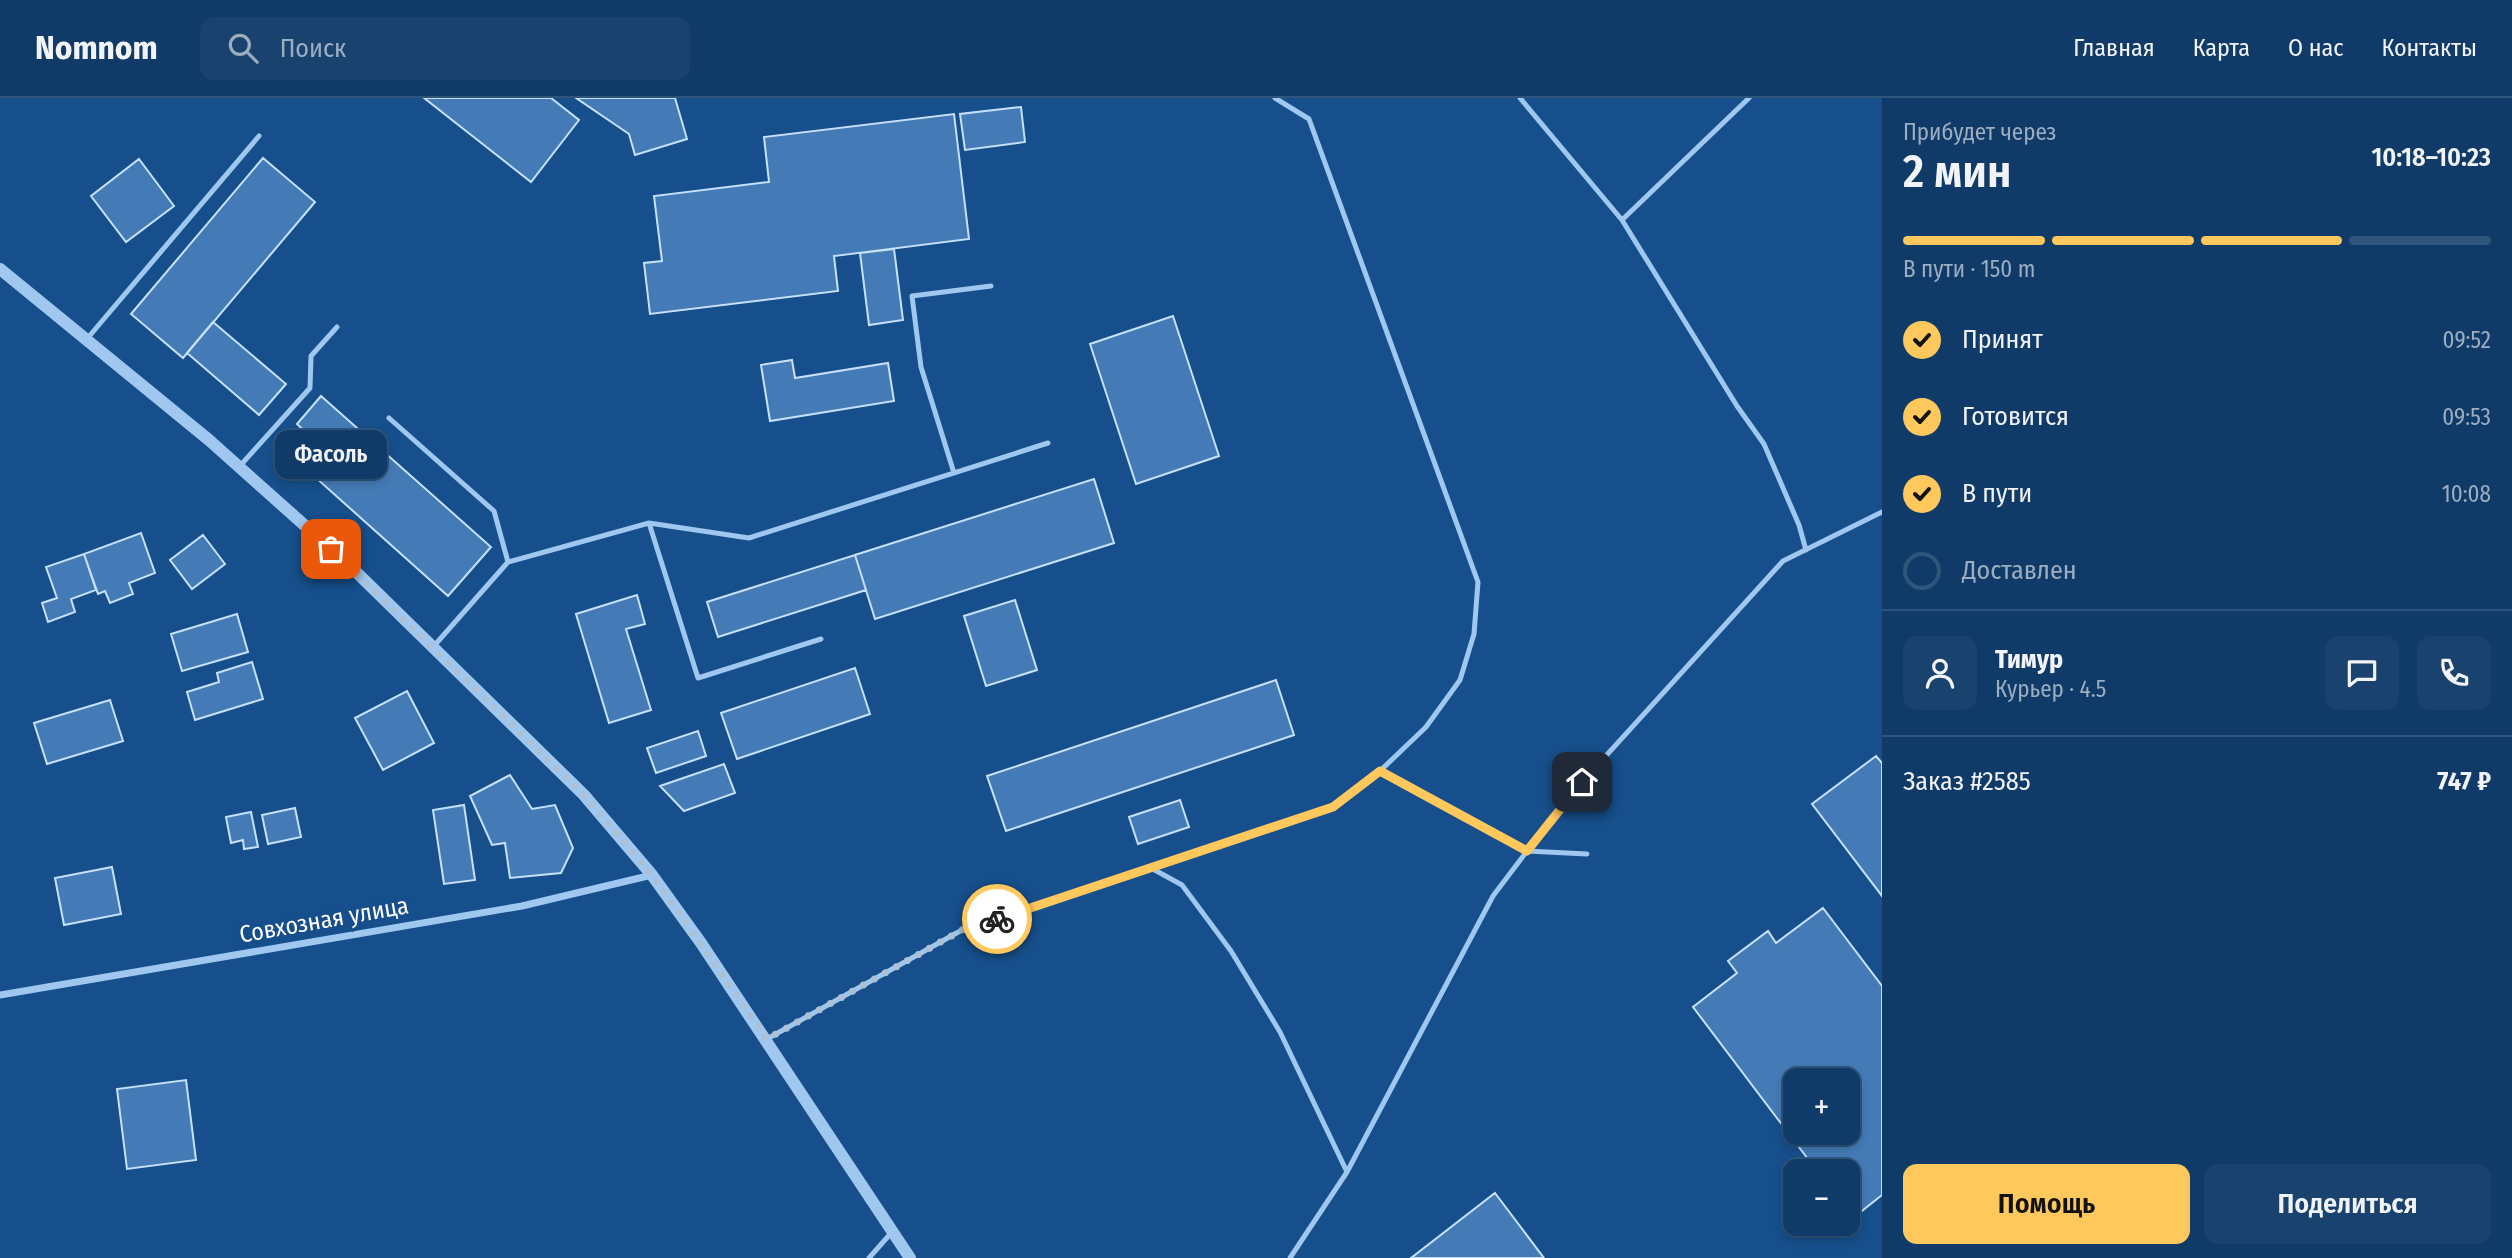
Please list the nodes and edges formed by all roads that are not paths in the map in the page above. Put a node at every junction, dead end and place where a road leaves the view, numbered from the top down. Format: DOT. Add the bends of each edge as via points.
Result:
graph roads {
  1 [pos="1275,98"];
  2 [pos="1520,98"];
  3 [pos="1749,98"];
  4 [pos="259,136"];
  5 [pos="1622,220"];
  6 [pos="0,269"];
  7 [pos="991,286"];
  8 [pos="337,327"];
  9 [pos="86,340"];
  10 [pos="389,418"];
  11 [pos="1048,443"];
  12 [pos="239,467"];
  13 [pos="954,473"];
  14 [pos="1882,513"];
  15 [pos="649,523"];
  16 [pos="1806,550"];
  17 [pos="508,562"];
  18 [pos="821,639"];
  19 [pos="433,647"];
  20 [pos="1380,771"];
  21 [pos="1527,851"];
  22 [pos="1587,854"];
  23 [pos="1151,868"];
  24 [pos="652,875"];
  25 [pos="0,995"];
  26 [pos="767,1039"];
  27 [pos="1347,1172"];
  28 [pos="892,1231"];
  29 [pos="869,1258"];
  30 [pos="910,1258"];
  31 [pos="1290,1258"];
  1 -- 20 [label="lane" via="1309,119 1478,582 1474,634 1461,680 1426,727"];
  2 -- 5 [label="lane"];
  3 -- 5 [label="lane"];
  4 -- 9 [label="lane"];
  5 -- 16 [label="lane" via="1764,444"];
  6 -- 9 [label="street"];
  7 -- 13 [label="lane" via="912,296 921,367"];
  8 -- 12 [label="lane" via="311,356 310,388"];
  9 -- 12 [label="street"];
  10 -- 17 [label="lane" via="494,511"];
  11 -- 13 [label="lane"];
  12 -- 19 [label="street"];
  13 -- 15 [label="lane" via="749,538"];
  14 -- 16 [label="lane"];
  15 -- 17 [label="lane"];
  15 -- 18 [label="lane" via="698,678"];
  16 -- 21 [label="lane" via="1783,561 1564,802"];
  17 -- 19 [label="lane"];
  19 -- 24 [label="street" via="584,795"];
  20 -- 21 [label="lane"];
  20 -- 23 [label="lane" via="1333,807"];
  21 -- 22 [label="lane"];
  21 -- 27 [label="lane" via="1493,896"];
  23 -- 26 [label="lane" via="962,930"];
  23 -- 27 [label="lane" via="1182,885 1231,951 1280,1032"];
  24 -- 25 [label="street, Совхозная улица" via="522,906"];
  24 -- 26 [label="street"];
  26 -- 28 [label="street"];
  27 -- 31 [label="lane"];
  28 -- 29 [label="lane"];
  28 -- 30 [label="street"];
}
